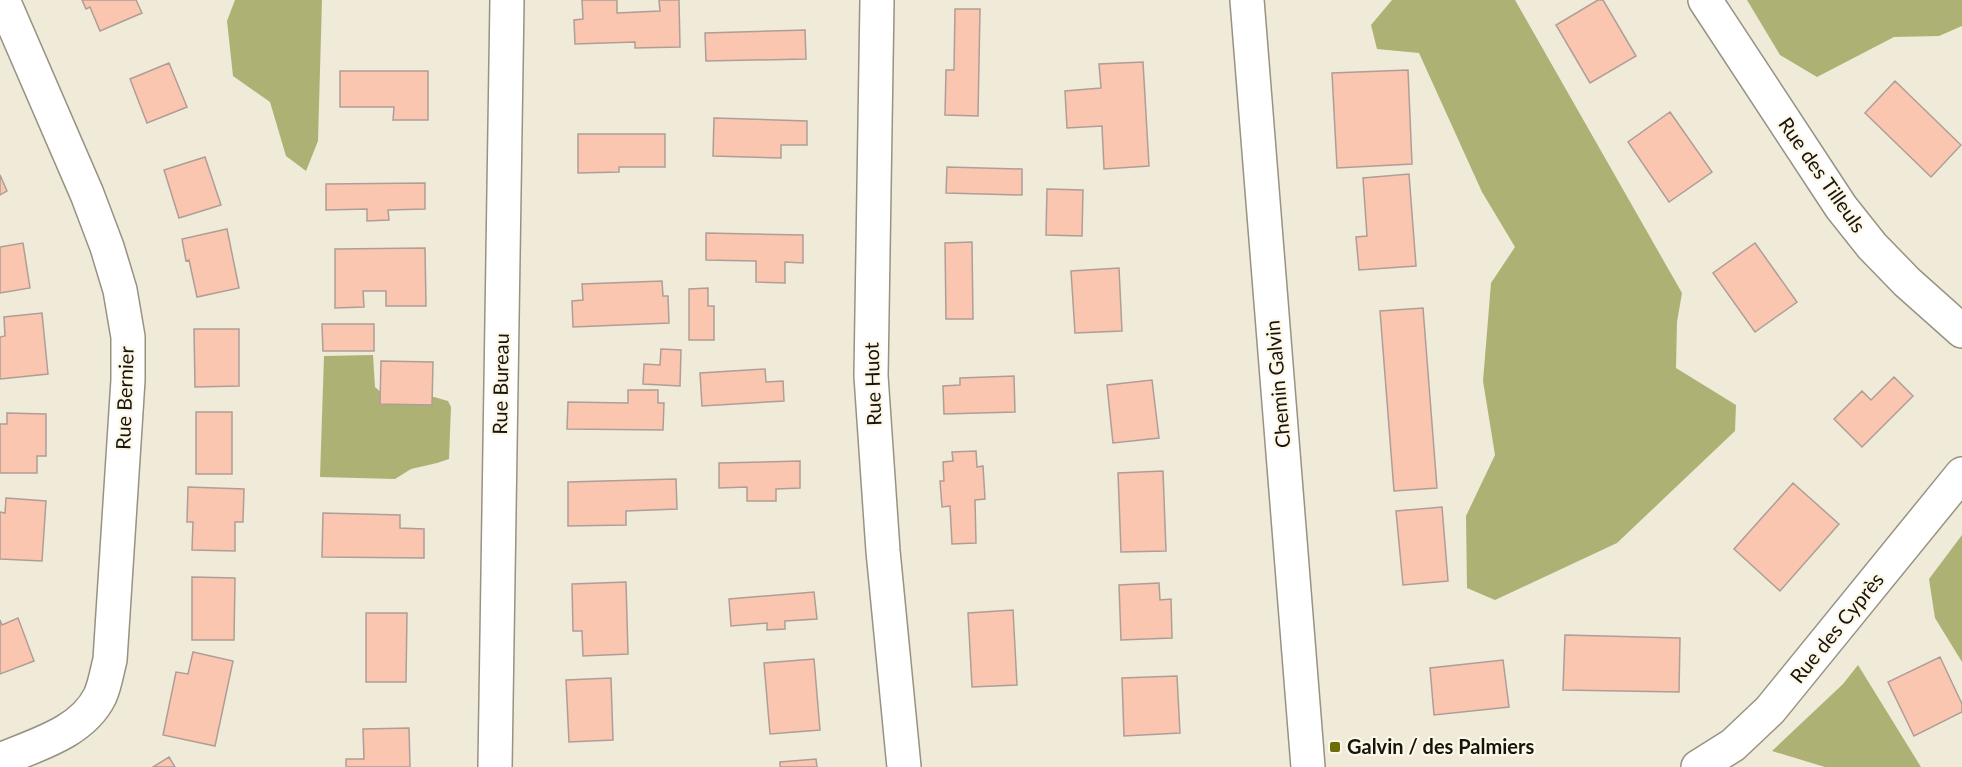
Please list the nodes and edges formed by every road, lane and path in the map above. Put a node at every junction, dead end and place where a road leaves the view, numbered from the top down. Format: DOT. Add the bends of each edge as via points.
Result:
graph roads {
  1 [pos="3,0"];
  2 [pos="507,0"];
  3 [pos="877,0"];
  4 [pos="1247,0"];
  5 [pos="1705,0"];
  6 [pos="1962,332"];
  7 [pos="1962,474"];
  8 [pos="0,760"];
  9 [pos="495,767"];
  10 [pos="904,767"];
  11 [pos="1308,767"];
  12 [pos="1698,767"];
  1 -- 8 [label="street, Rue Bernier" via="107,247 128,337 128,380 110,660 101,695 87,716 64,732"];
  2 -- 9 [label="street, Rue Bureau"];
  3 -- 10 [label="street, Rue Huot" via="871,376"];
  4 -- 11 [label="street, Chemin Galvin"];
  5 -- 6 [label="street, Rue des Tilleuls" via="1841,207 1900,275"];
  7 -- 12 [label="street, Rue des Cyprès" via="1770,710 1733,745"];
}
